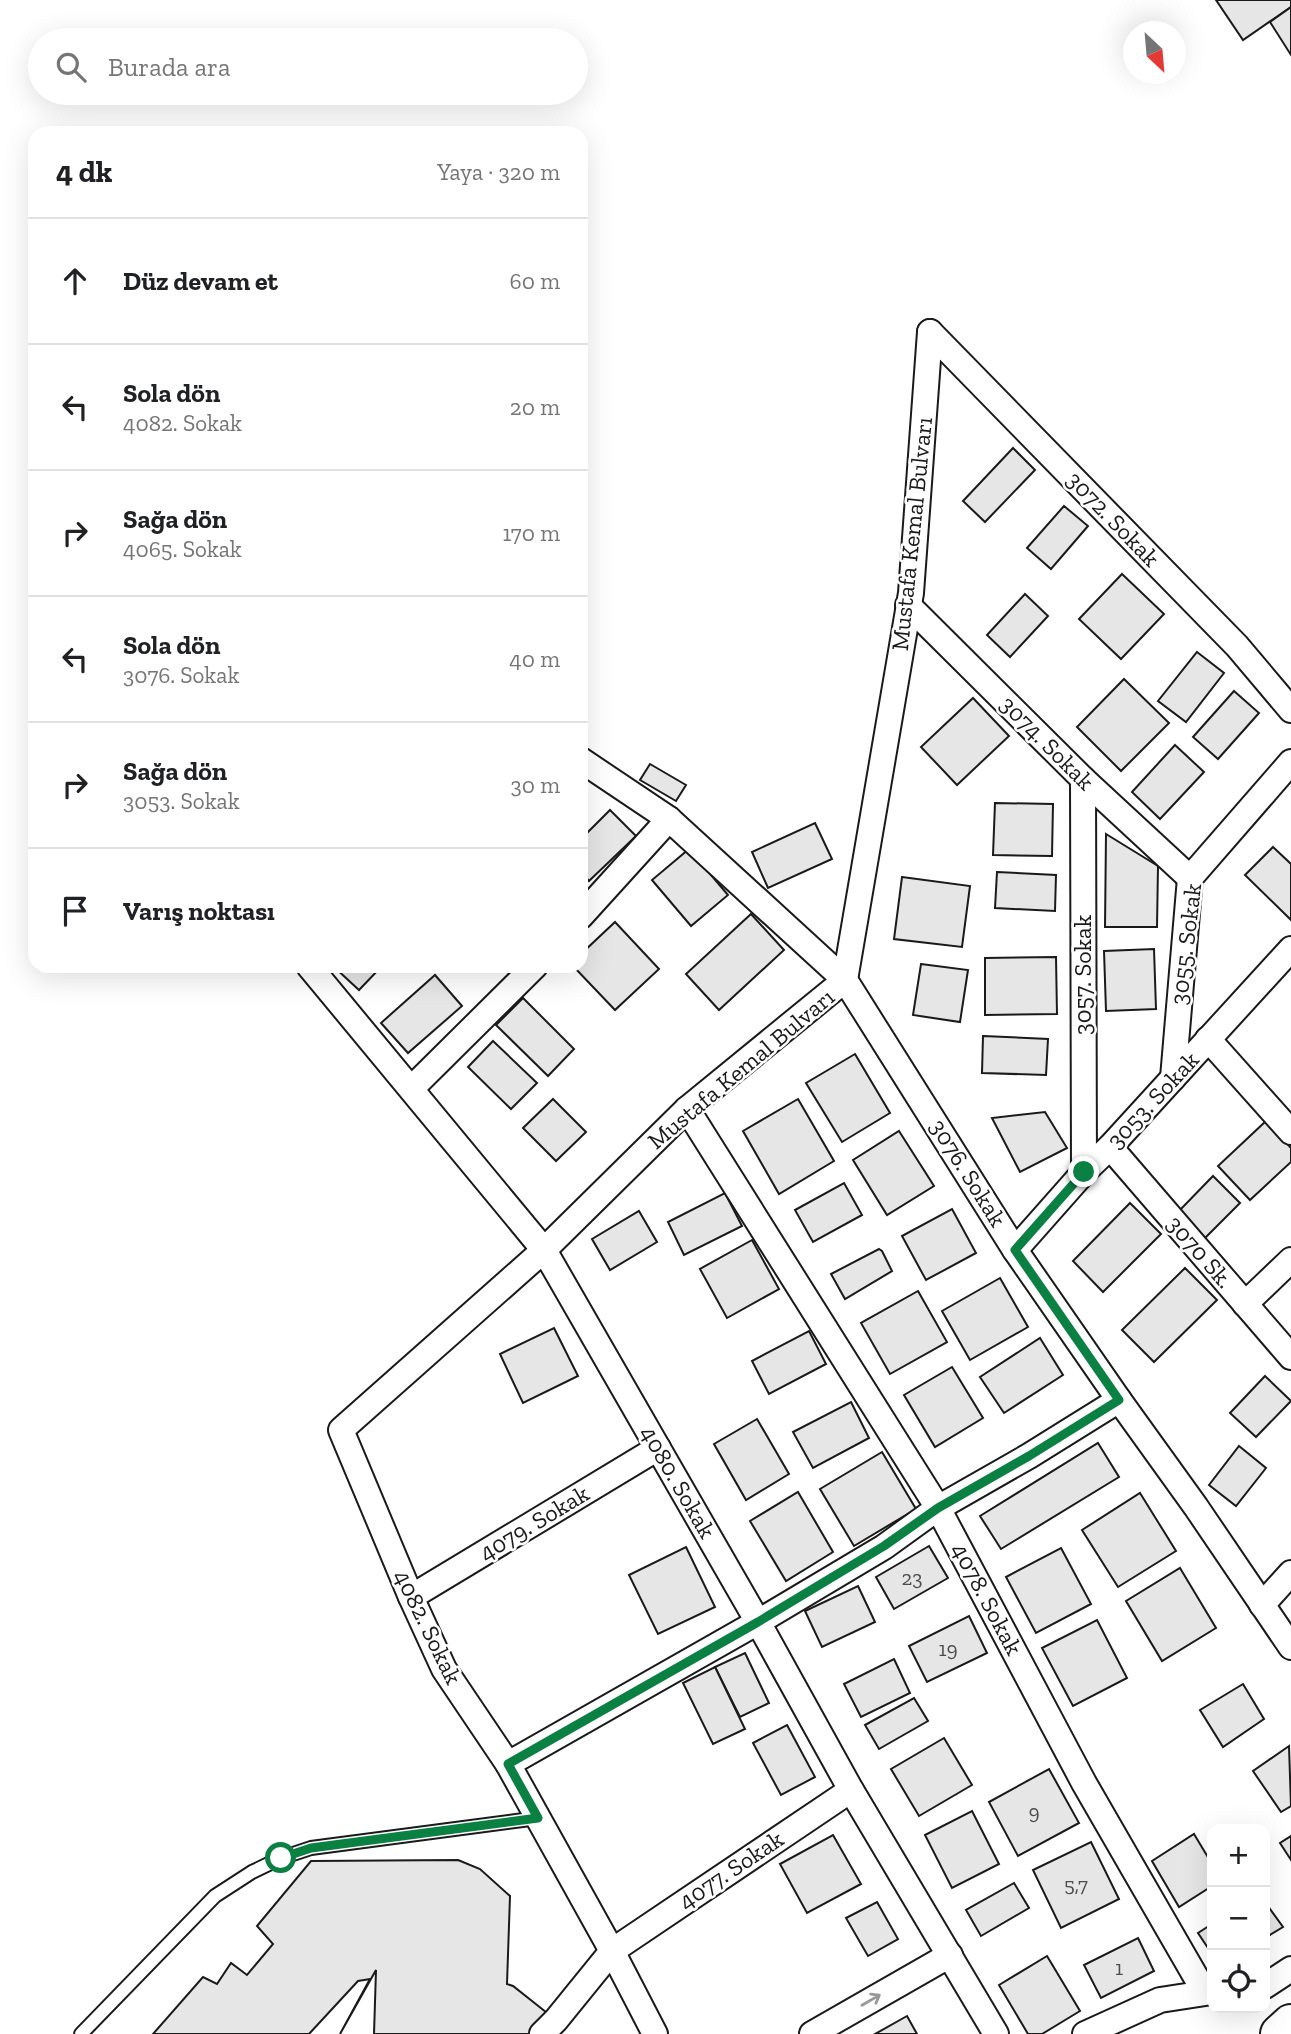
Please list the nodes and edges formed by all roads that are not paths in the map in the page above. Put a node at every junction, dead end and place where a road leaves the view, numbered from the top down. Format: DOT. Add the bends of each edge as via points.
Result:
graph roads {
  1 [pos="930,332"];
  2 [pos="908,606"];
  3 [pos="1291,710"];
  4 [pos="1291,762"];
  5 [pos="588,765"];
  6 [pos="1083,779"];
  7 [pos="669,819"];
  8 [pos="1190,878"];
  9 [pos="588,908"];
  10 [pos="1291,949"];
  11 [pos="315,973"];
  12 [pos="529,973"];
  13 [pos="845,980"];
  14 [pos="1209,1040"];
  15 [pos="1172,1078"];
  16 [pos="411,1088"];
  17 [pos="687,1109"];
  18 [pos="1291,1132"];
  19 [pos="1110,1147"];
  20 [pos="1084,1172"];
  21 [pos="544,1250"];
  22 [pos="1015,1250"];
  23 [pos="1291,1260"];
  24 [pos="1245,1304"];
  25 [pos="1291,1357"];
  26 [pos="1119,1400"];
  27 [pos="341,1430"];
  28 [pos="658,1448"];
  29 [pos="938,1508"];
  30 [pos="1291,1573"];
  31 [pos="411,1597"];
  32 [pos="1262,1605"];
  33 [pos="758,1622"];
  34 [pos="1291,1647"];
  35 [pos="508,1764"];
  36 [pos="851,1790"];
  37 [pos="538,1818"];
  38 [pos="612,1951"];
  39 [pos="950,1955"];
  40 [pos="1291,1969"];
  41 [pos="1270,1983"];
  42 [pos="1207,1990"];
  43 [pos="1207,1992"];
  44 [pos="1291,2024"];
  45 [pos="81,2034"];
  46 [pos="542,2034"];
  47 [pos="655,2034"];
  48 [pos="812,2034"];
  49 [pos="996,2034"];
  50 [pos="1086,2034"];
  51 [pos="1280,2034"];
  1 -- 2 [label="street, Mustafa Kemal Bulvarı"];
  1 -- 3 [label="street, 3072. Sokak" via="1237,646"];
  2 -- 6 [label="street, 3074. Sokak"];
  2 -- 13 [label="street, Mustafa Kemal Bulvarı"];
  4 -- 8 [label="street, 3055. Sokak"];
  5 -- 7 [label="street, 3076. Sokak"];
  6 -- 8 [label="street, 3074. Sokak"];
  6 -- 20 [label="street, 3057. Sokak"];
  7 -- 9 [label="street"];
  7 -- 13 [label="street, 3076. Sokak"];
  8 -- 15 [label="street, 3055. Sokak"];
  10 -- 14 [label="street, 3053. Sokak"];
  11 -- 16 [label="street, 4080. Sokak"];
  12 -- 16 [label="street"];
  13 -- 17 [label="street, Mustafa Kemal Bulvarı"];
  13 -- 22 [label="street, 3076. Sokak"];
  14 -- 15 [label="street, 3053. Sokak"];
  14 -- 18 [label="street"];
  15 -- 19 [label="street, 3053. Sokak"];
  16 -- 21 [label="street, 4080. Sokak"];
  17 -- 21 [label="street, Mustafa Kemal Bulvarı"];
  17 -- 29 [label="street, 4078. Sokak"];
  19 -- 20 [label="street, 3053. Sokak"];
  19 -- 24 [label="street, 3070 Sk."];
  20 -- 22 [label="street, 3053. Sokak"];
  21 -- 27 [label="street, Mustafa Kemal Bulvarı"];
  21 -- 28 [label="street, 4080. Sokak"];
  22 -- 26 [label="street, 3076. Sokak"];
  23 -- 24 [label="street"];
  24 -- 25 [label="street, 3070 Sk."];
  26 -- 29 [label="street"];
  26 -- 32 [label="street, 3076. Sokak"];
  27 -- 31 [label="street, 4082. Sokak"];
  28 -- 31 [label="street, 4079. Sokak"];
  28 -- 33 [label="street, 4080. Sokak"];
  29 -- 33 [label="street"];
  29 -- 42 [label="street, 4078. Sokak" via="1084,1783"];
  30 -- 32 [label="street"];
  31 -- 35 [label="street, 4082. Sokak" via="444,1669"];
  32 -- 34 [label="street, 3076. Sokak"];
  33 -- 35 [label="street"];
  33 -- 36 [label="street, 4080. Sokak"];
  35 -- 37 [label="street, 4082. Sokak"];
  36 -- 38 [label="street, 4077. Sokak"];
  36 -- 39 [label="street, 4080. Sokak"];
  37 -- 38 [label="street, 4082. Sokak"];
  37 -- 45 [label="lane" via="311,1848 281,1858 215,1896"];
  38 -- 46 [label="street, 4077. Sokak"];
  38 -- 47 [label="street, 4082. Sokak"];
  48 -- 39 [label="street, one-way"];
  39 -- 49 [label="street, 4080. Sokak"];
  40 -- 41 [label="street"];
  43 -- 50 [label="street" via="1160,2000"];
  44 -- 51 [label="highway"];
}
